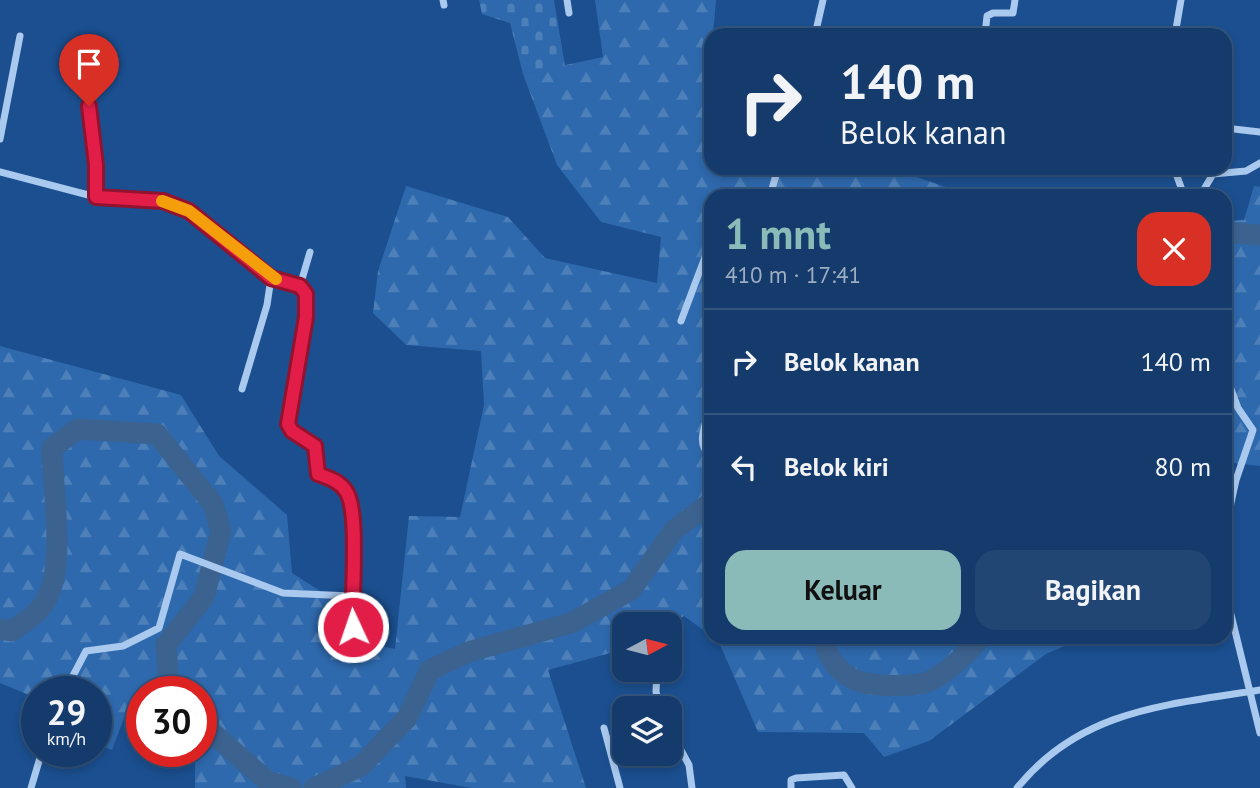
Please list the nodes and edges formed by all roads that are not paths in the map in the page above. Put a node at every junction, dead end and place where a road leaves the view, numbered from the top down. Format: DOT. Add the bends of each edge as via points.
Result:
graph roads {
  1 [pos="567,0"];
  2 [pos="823,0"];
  3 [pos="1015,0"];
  4 [pos="1181,0"];
  5 [pos="569,13"];
  6 [pos="817,28"];
  7 [pos="986,28"];
  8 [pos="1176,28"];
  9 [pos="20,36"];
  10 [pos="89,106"];
  11 [pos="1232,129"];
  12 [pos="1260,132"];
  13 [pos="0,139"];
  14 [pos="1260,163"];
  15 [pos="0,172"];
  16 [pos="1232,173"];
  17 [pos="96,197"];
  18 [pos="310,253"];
  19 [pos="704,260"];
  20 [pos="271,278"];
  21 [pos="300,286"];
  22 [pos="681,321"];
  23 [pos="242,389"];
  24 [pos="1232,392"];
  25 [pos="704,430"];
  26 [pos="704,450"];
  27 [pos="1232,498"];
  28 [pos="351,596"];
  29 [pos="1232,621"];
  30 [pos="353,627"];
  31 [pos="73,676"];
  32 [pos="1260,690"];
  33 [pos="1248,692"];
  34 [pos="604,728"];
  35 [pos="1260,733"];
  36 [pos="682,752"];
  37 [pos="37,767"];
  38 [pos="31,788"];
  39 [pos="620,788"];
  40 [pos="692,788"];
  41 [pos="791,788"];
  42 [pos="852,788"];
  43 [pos="1017,788"];
  1 -- 5 [label="street"];
  2 -- 6 [label="street"];
  3 -- 7 [label="street" via="1013,13 987,16"];
  4 -- 8 [label="street"];
  9 -- 13 [label="street"];
  10 -- 17 [label="street"];
  11 -- 12 [label="street"];
  14 -- 16 [label="street" via="1246,172"];
  15 -- 17 [label="street"];
  17 -- 20 [label="street" via="163,201 189,211"];
  18 -- 21 [label="street"];
  19 -- 22 [label="street"];
  20 -- 21 [label="street"];
  20 -- 23 [label="street"];
  21 -- 28 [label="street" via="308,300 288,424 315,446 318,474 334,480 348,496 353,520"];
  24 -- 27 [label="street" via="1253,430"];
  25 -- 26 [label="street"];
  28 -- 30 [label="street"];
  28 -- 31 [label="street" via="282,593 179,555 159,628 123,646 86,651"];
  29 -- 33 [label="street"];
  32 -- 33 [label="street"];
  33 -- 35 [label="street"];
  33 -- 43 [label="street" via="1124,714 1086,730 1051,753"];
  34 -- 39 [label="street"];
  36 -- 40 [label="street"];
  37 -- 38 [label="street"];
  41 -- 42 [label="street" via="791,780 796,778 844,775"];
}
